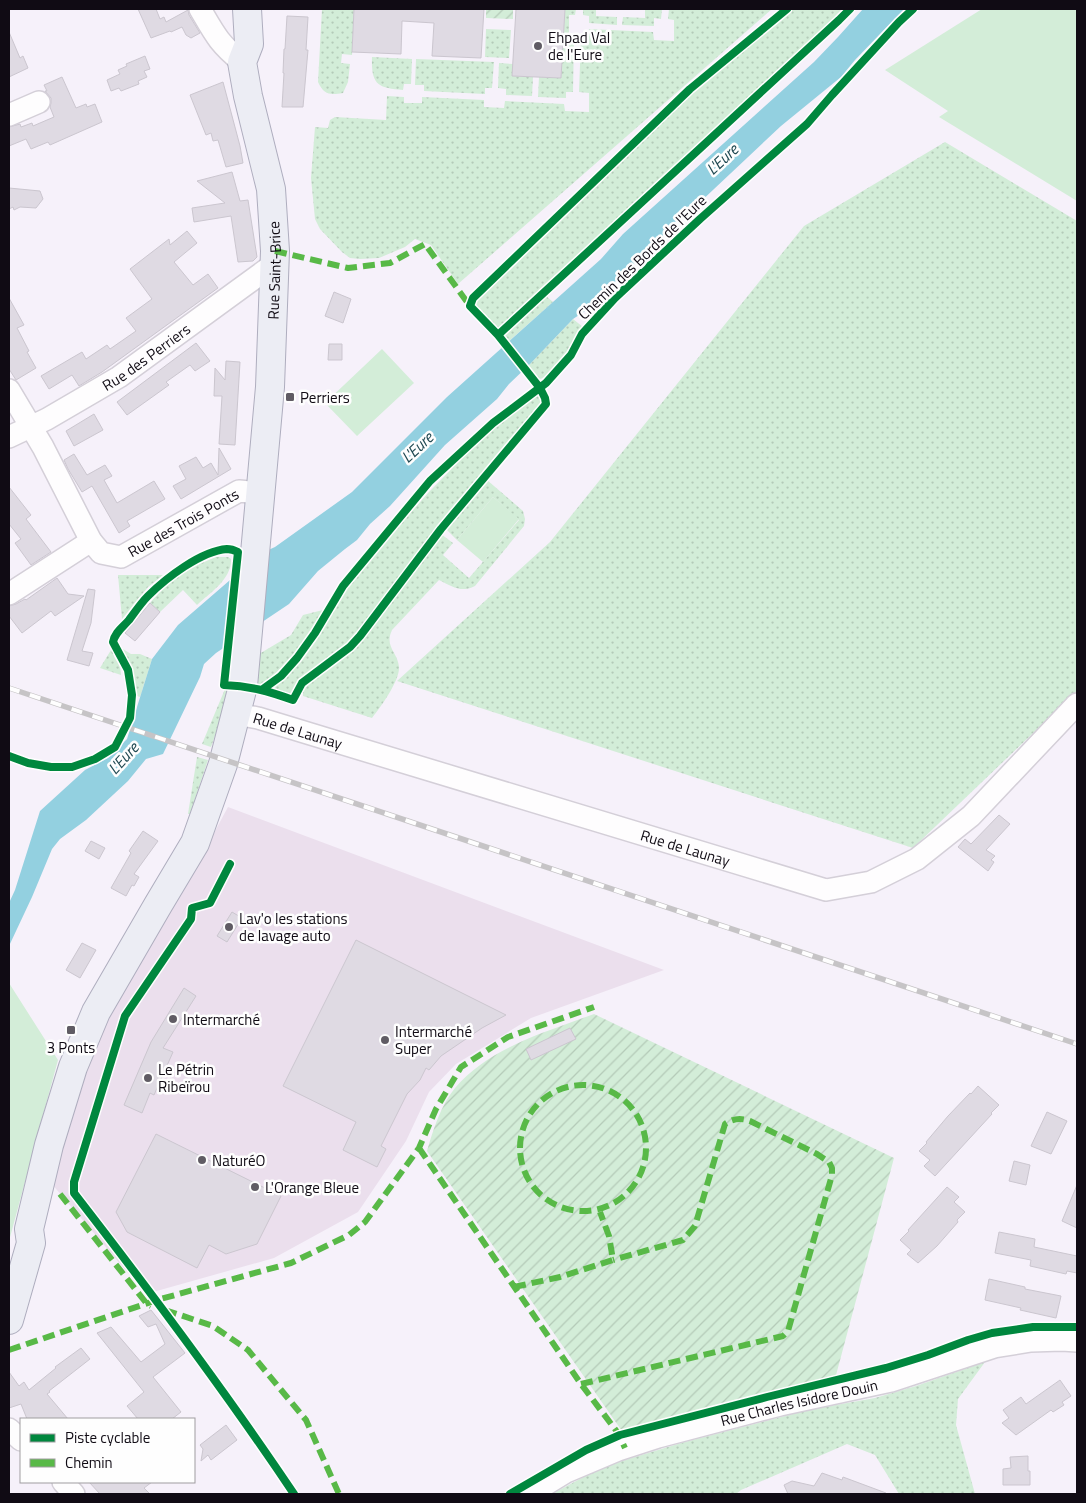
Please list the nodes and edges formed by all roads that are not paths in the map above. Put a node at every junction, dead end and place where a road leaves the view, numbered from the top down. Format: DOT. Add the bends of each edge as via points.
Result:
graph roads {
  1 [pos="200,9"];
  2 [pos="247,9"];
  3 [pos="242,62"];
  4 [pos="39,102"];
  5 [pos="9,115"];
  6 [pos="274,264"];
  7 [pos="9,390"];
  8 [pos="30,428"];
  9 [pos="9,437"];
  10 [pos="260,493"];
  11 [pos="91,540"];
  12 [pos="9,594"];
  13 [pos="1077,704"];
  14 [pos="236,714"];
  15 [pos="29,1229"];
  16 [pos="9,1272"];
  17 [pos="9,1320"];
  18 [pos="1077,1341"];
  19 [pos="9,1429"];
  20 [pos="16,1446"];
  21 [pos="64,1483"];
  22 [pos="74,1494"];
  23 [pos="530,1494"];
  1 -- 3 [label="street" via="217,39"];
  2 -- 3 [label="main road" via="249,44"];
  3 -- 6 [label="main road, Rue Saint-Brice" via="271,189"];
  4 -- 5 [label="street"];
  6 -- 8 [label="street, Rue des Perriers" via="119,377"];
  6 -- 10 [label="main road, Rue Saint-Brice" via="270,387"];
  7 -- 8 [label="street, Rue des Trois Ponts"];
  8 -- 9 [label="street, Rue des Perriers"];
  8 -- 11 [label="street, Rue des Trois Ponts"];
  10 -- 11 [label="street, Rue des Trois Ponts" via="239,491 121,557 101,553"];
  10 -- 14 [label="main road, Rue Saint-Brice" via="243,686"];
  11 -- 12 [label="street"];
  13 -- 14 [label="street, Rue de Launay" via="972,816 917,859 871,882 826,890"];
  14 -- 15 [label="main road, Rue Saint-Brice" via="223,764 195,842 96,1012 73,1067 49,1145"];
  15 -- 16 [label="main road" via="17,1240"];
  15 -- 17 [label="main road" via="31,1243"];
  18 -- 23 [label="street, Rue Charles Isidore Douin" via="1030,1341 994,1347 891,1381 780,1405 658,1437 566,1472"];
  19 -- 20 [label="street"];
  21 -- 22 [label="street"];
}
